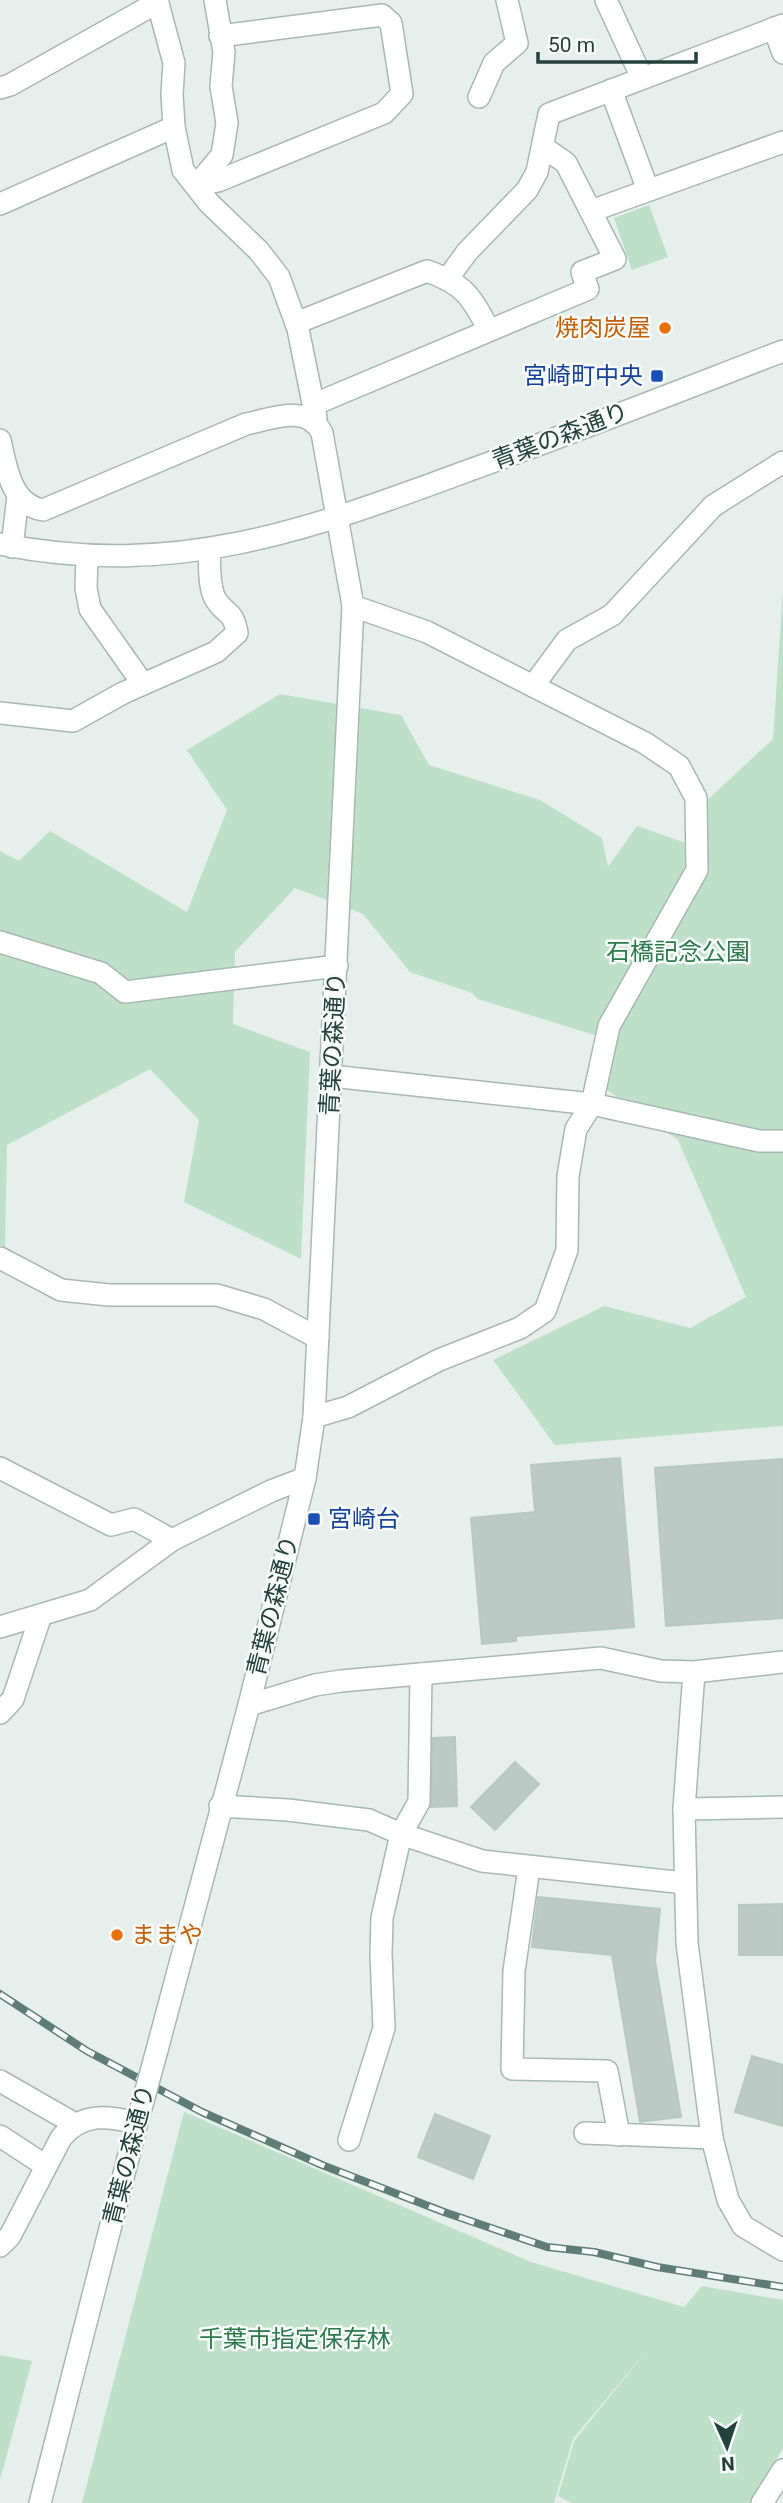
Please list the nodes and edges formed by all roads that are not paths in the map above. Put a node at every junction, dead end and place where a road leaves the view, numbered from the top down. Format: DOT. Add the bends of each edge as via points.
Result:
graph roads {
  1 [pos="215,0"];
  2 [pos="507,0"];
  3 [pos="606,0"];
  4 [pos="157,1"];
  5 [pos="779,26"];
  6 [pos="220,36"];
  7 [pos="783,53"];
  8 [pos="642,78"];
  9 [pos="0,88"];
  10 [pos="611,90"];
  11 [pos="479,97"];
  12 [pos="174,127"];
  13 [pos="783,142"];
  14 [pos="542,147"];
  15 [pos="197,185"];
  16 [pos="648,190"];
  17 [pos="0,204"];
  18 [pos="591,211"];
  19 [pos="449,278"];
  20 [pos="296,323"];
  21 [pos="489,330"];
  22 [pos="783,351"];
  23 [pos="316,413"];
  24 [pos="0,440"];
  25 [pos="783,462"];
  26 [pos="18,496"];
  27 [pos="337,519"];
  28 [pos="6,545"];
  29 [pos="209,549"];
  30 [pos="88,556"];
  31 [pos="353,606"];
  32 [pos="143,684"];
  33 [pos="533,686"];
  34 [pos="0,713"];
  35 [pos="0,942"];
  36 [pos="337,966"];
  37 [pos="331,1076"];
  38 [pos="592,1104"];
  39 [pos="783,1141"];
  40 [pos="0,1258"];
  41 [pos="318,1338"];
  42 [pos="314,1417"];
  43 [pos="0,1468"];
  44 [pos="305,1478"];
  45 [pos="172,1541"];
  46 [pos="41,1615"];
  47 [pos="0,1627"];
  48 [pos="783,1662"];
  49 [pos="694,1672"];
  50 [pos="421,1674"];
  51 [pos="249,1705"];
  52 [pos="0,1713"];
  53 [pos="220,1806"];
  54 [pos="783,1807"];
  55 [pos="684,1809"];
  56 [pos="401,1834"];
  57 [pos="529,1868"];
  58 [pos="685,1883"];
  59 [pos="0,2081"];
  60 [pos="137,2123"];
  61 [pos="75,2124"];
  62 [pos="585,2133"];
  63 [pos="619,2135"];
  64 [pos="0,2136"];
  65 [pos="712,2138"];
  66 [pos="349,2140"];
  67 [pos="46,2166"];
  68 [pos="0,2246"];
  69 [pos="783,2250"];
  70 [pos="783,2470"];
  71 [pos="40,2503"];
  72 [pos="762,2503"];
  1 -- 6 [label="street"];
  2 -- 11 [label="street" via="517,43 494,63"];
  3 -- 8 [label="street"];
  4 -- 9 [label="street"];
  4 -- 12 [label="street" via="174,63"];
  5 -- 7 [label="street"];
  5 -- 8 [label="street"];
  6 -- 15 [label="street" via="227,123 222,155"];
  6 -- 15 [label="street" via="382,15 391,23 402,94 384,113 218,181"];
  8 -- 10 [label="street"];
  10 -- 14 [label="street" via="549,114"];
  10 -- 16 [label="street"];
  12 -- 15 [label="street" via="183,170"];
  12 -- 17 [label="street"];
  13 -- 16 [label="street"];
  14 -- 18 [label="street" via="566,163"];
  14 -- 19 [label="street" via="537,172 527,190 467,252"];
  15 -- 20 [label="street" via="279,277"];
  16 -- 18 [label="street"];
  18 -- 21 [label="street" via="615,259 582,272 588,289"];
  19 -- 20 [label="street" via="427,271"];
  19 -- 21 [label="street" via="472,298"];
  20 -- 23 [label="street"];
  21 -- 23 [label="street"];
  22 -- 27 [label="street, 青葉の森通り"];
  23 -- 26 [label="street" via="246,424 53,508 30,508"];
  23 -- 27 [label="street"];
  24 -- 26 [label="street"];
  25 -- 33 [label="street" via="713,506 612,615 567,640"];
  26 -- 28 [label="street"];
  27 -- 29 [label="street, 青葉の森通り"];
  27 -- 31 [label="street, 青葉の森通り"];
  28 -- 30 [label="street, 青葉の森通り"];
  29 -- 30 [label="street, 青葉の森通り"];
  29 -- 32 [label="street" via="216,600 235,617 237,633 216,652"];
  30 -- 32 [label="street" via="90,608"];
  31 -- 33 [label="street" via="426,632"];
  31 -- 36 [label="street, 青葉の森通り"];
  32 -- 34 [label="street" via="73,721"];
  33 -- 38 [label="street" via="678,766 696,798 697,870 609,1026"];
  35 -- 36 [label="street" via="101,973 125,992"];
  36 -- 37 [label="street, 青葉の森通り"];
  37 -- 38 [label="street"];
  37 -- 41 [label="street, 青葉の森通り"];
  38 -- 39 [label="street" via="759,1141"];
  38 -- 42 [label="street" via="576,1129 569,1175 567,1250 545,1311 520,1328 439,1360 348,1407"];
  40 -- 41 [label="street" via="61,1290 218,1296 264,1309"];
  41 -- 42 [label="street, 青葉の森通り"];
  42 -- 44 [label="street, 青葉の森通り"];
  43 -- 45 [label="street" via="111,1525 134,1519"];
  44 -- 45 [label="street"];
  44 -- 51 [label="street, 青葉の森通り"];
  45 -- 46 [label="street" via="90,1600"];
  46 -- 47 [label="street"];
  46 -- 52 [label="street" via="13,1699"];
  48 -- 49 [label="street"];
  49 -- 50 [label="street" via="661,1671 601,1658"];
  49 -- 55 [label="street"];
  50 -- 51 [label="street" via="315,1685"];
  50 -- 56 [label="street" via="419,1802"];
  51 -- 53 [label="street, 青葉の森通り"];
  53 -- 56 [label="street" via="369,1819"];
  53 -- 60 [label="street, 青葉の森通り, bridge"];
  54 -- 55 [label="street"];
  55 -- 58 [label="street"];
  56 -- 57 [label="street" via="482,1861"];
  56 -- 66 [label="street" via="382,1918 384,2028"];
  57 -- 58 [label="street"];
  57 -- 63 [label="street" via="514,1971 512,2069 607,2071"];
  58 -- 65 [label="street" via="687,1942"];
  59 -- 61 [label="street"];
  60 -- 61 [label="street" via="96,2117"];
  60 -- 71 [label="street, 青葉の森通り"];
  61 -- 67 [label="street" via="61,2138"];
  62 -- 63 [label="street"];
  63 -- 65 [label="street"];
  64 -- 67 [label="street"];
  65 -- 69 [label="street" via="728,2200 743,2225"];
  67 -- 68 [label="street" via="10,2236"];
  70 -- 72 [label="street"];
}
